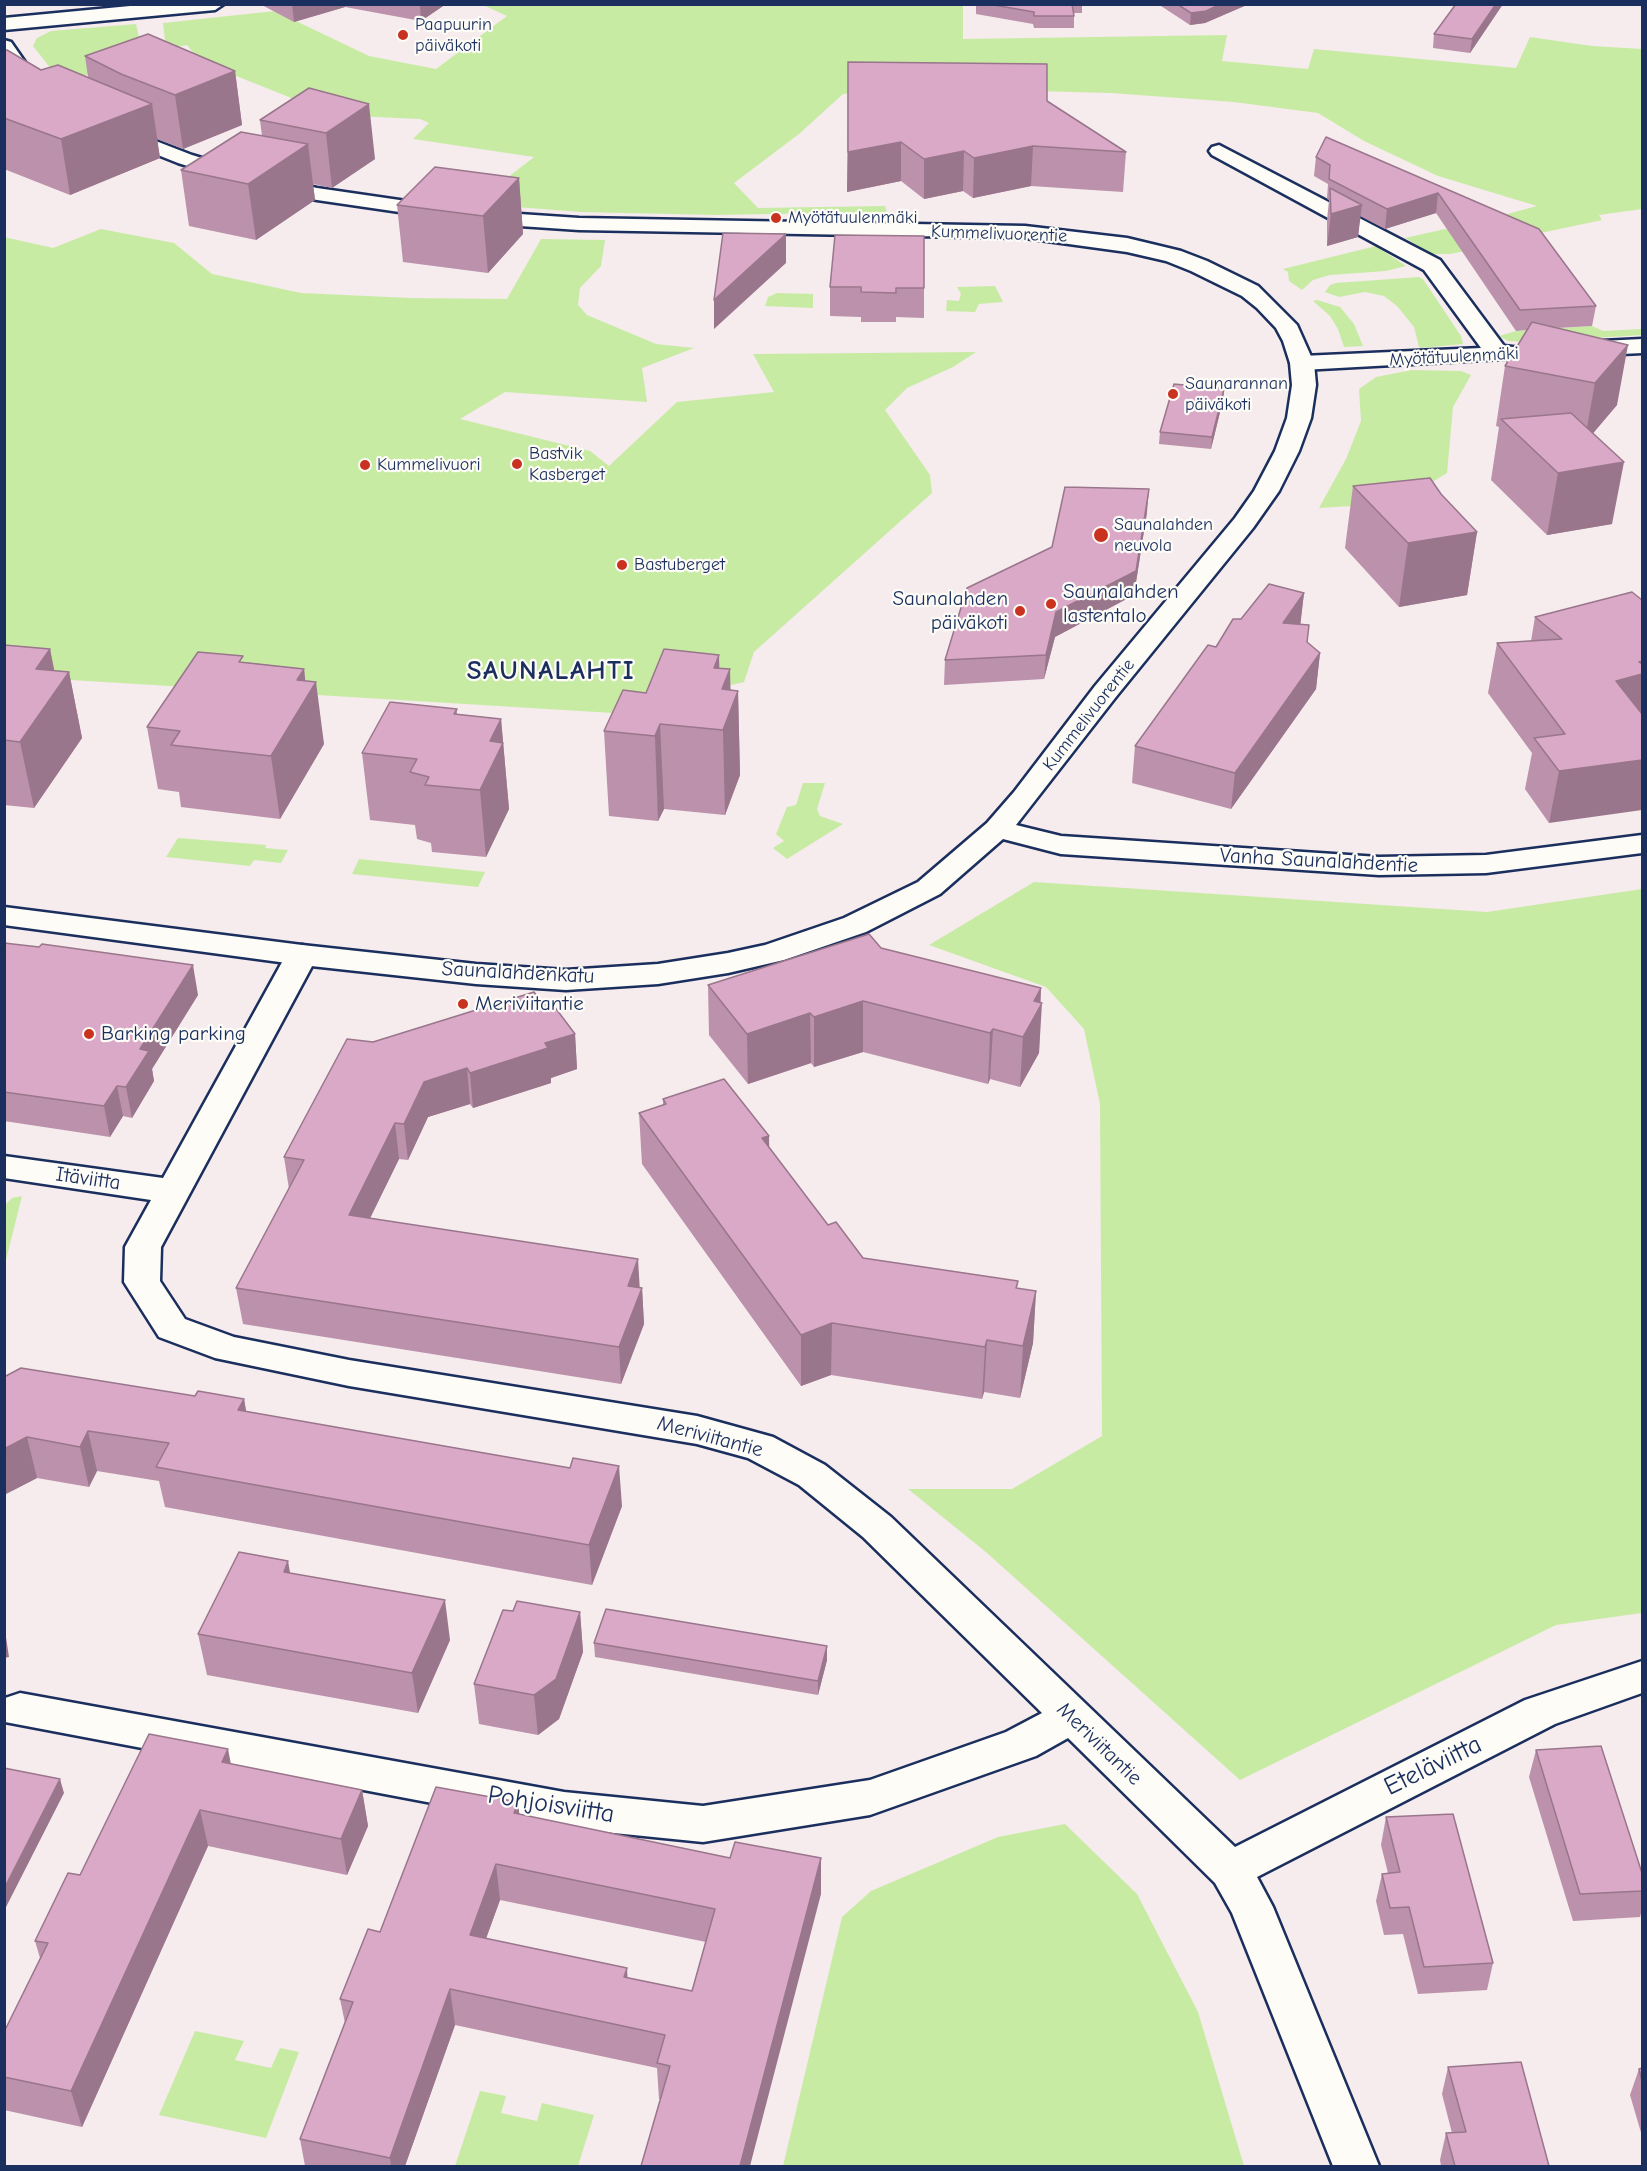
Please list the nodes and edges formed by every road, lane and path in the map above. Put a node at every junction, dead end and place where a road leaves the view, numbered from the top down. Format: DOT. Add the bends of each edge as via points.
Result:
graph roads {
  1 [pos="215,4"];
  2 [pos="4,24"];
  3 [pos="4,46"];
  4 [pos="4,71"];
  5 [pos="102,125"];
  6 [pos="1219,151"];
  7 [pos="1642,346"];
  8 [pos="1564,350"];
  9 [pos="1531,352"];
  10 [pos="1498,354"];
  11 [pos="1302,363"];
  12 [pos="997,829"];
  13 [pos="1642,844"];
  14 [pos="4,916"];
  15 [pos="302,955"];
  16 [pos="4,1167"];
  17 [pos="171,1191"];
  18 [pos="1642,1677"];
  19 [pos="20,1710"];
  20 [pos="1070,1717"];
  21 [pos="1230,1870"];
  22 [pos="1356,2166"];
  1 -- 2 [label="street"];
  3 -- 4 [label="street" via="40,91"];
  5 -- 11 [label="street, Kummelivuorentie" via="185,159 249,178 317,194 443,213 579,224 1025,232 1127,245 1173,256 1250,291 1286,325"];
  6 -- 10 [label="street" via="1432,265"];
  7 -- 8 [label="street"];
  9 -- 10 [label="street, Myötätuulenmäki"];
  10 -- 11 [label="street, Myötätuulenmäki"];
  11 -- 12 [label="street, Kummelivuorentie" via="1304,385 1299,418 1266,491"];
  12 -- 13 [label="street, Vanha Saunalahdentie" via="1061,845 1379,866 1486,864"];
  12 -- 15 [label="street, Saunalahdenkatu" via="929,888 888,910 826,936 728,963 658,974 566,980"];
  14 -- 15 [label="street, Saunalahdenkatu"];
  15 -- 17 [label="street, Meriviitantie"];
  16 -- 17 [label="street, Itäviitta"];
  17 -- 20 [label="street, Meriviitantie" via="143,1247 142,1282 172,1328 239,1352 349,1374 665,1423 760,1447 812,1475 854,1507"];
  18 -- 21 [label="street, Eteläviitta" via="1539,1713"];
  19 -- 20 [label="street, Pohjoisviitta" via="564,1810 703,1824 870,1797 1021,1744"];
  20 -- 21 [label="street, Meriviitantie"];
  21 -- 22 [label="street, Meriviitantie" via="1251,1907"];
}
